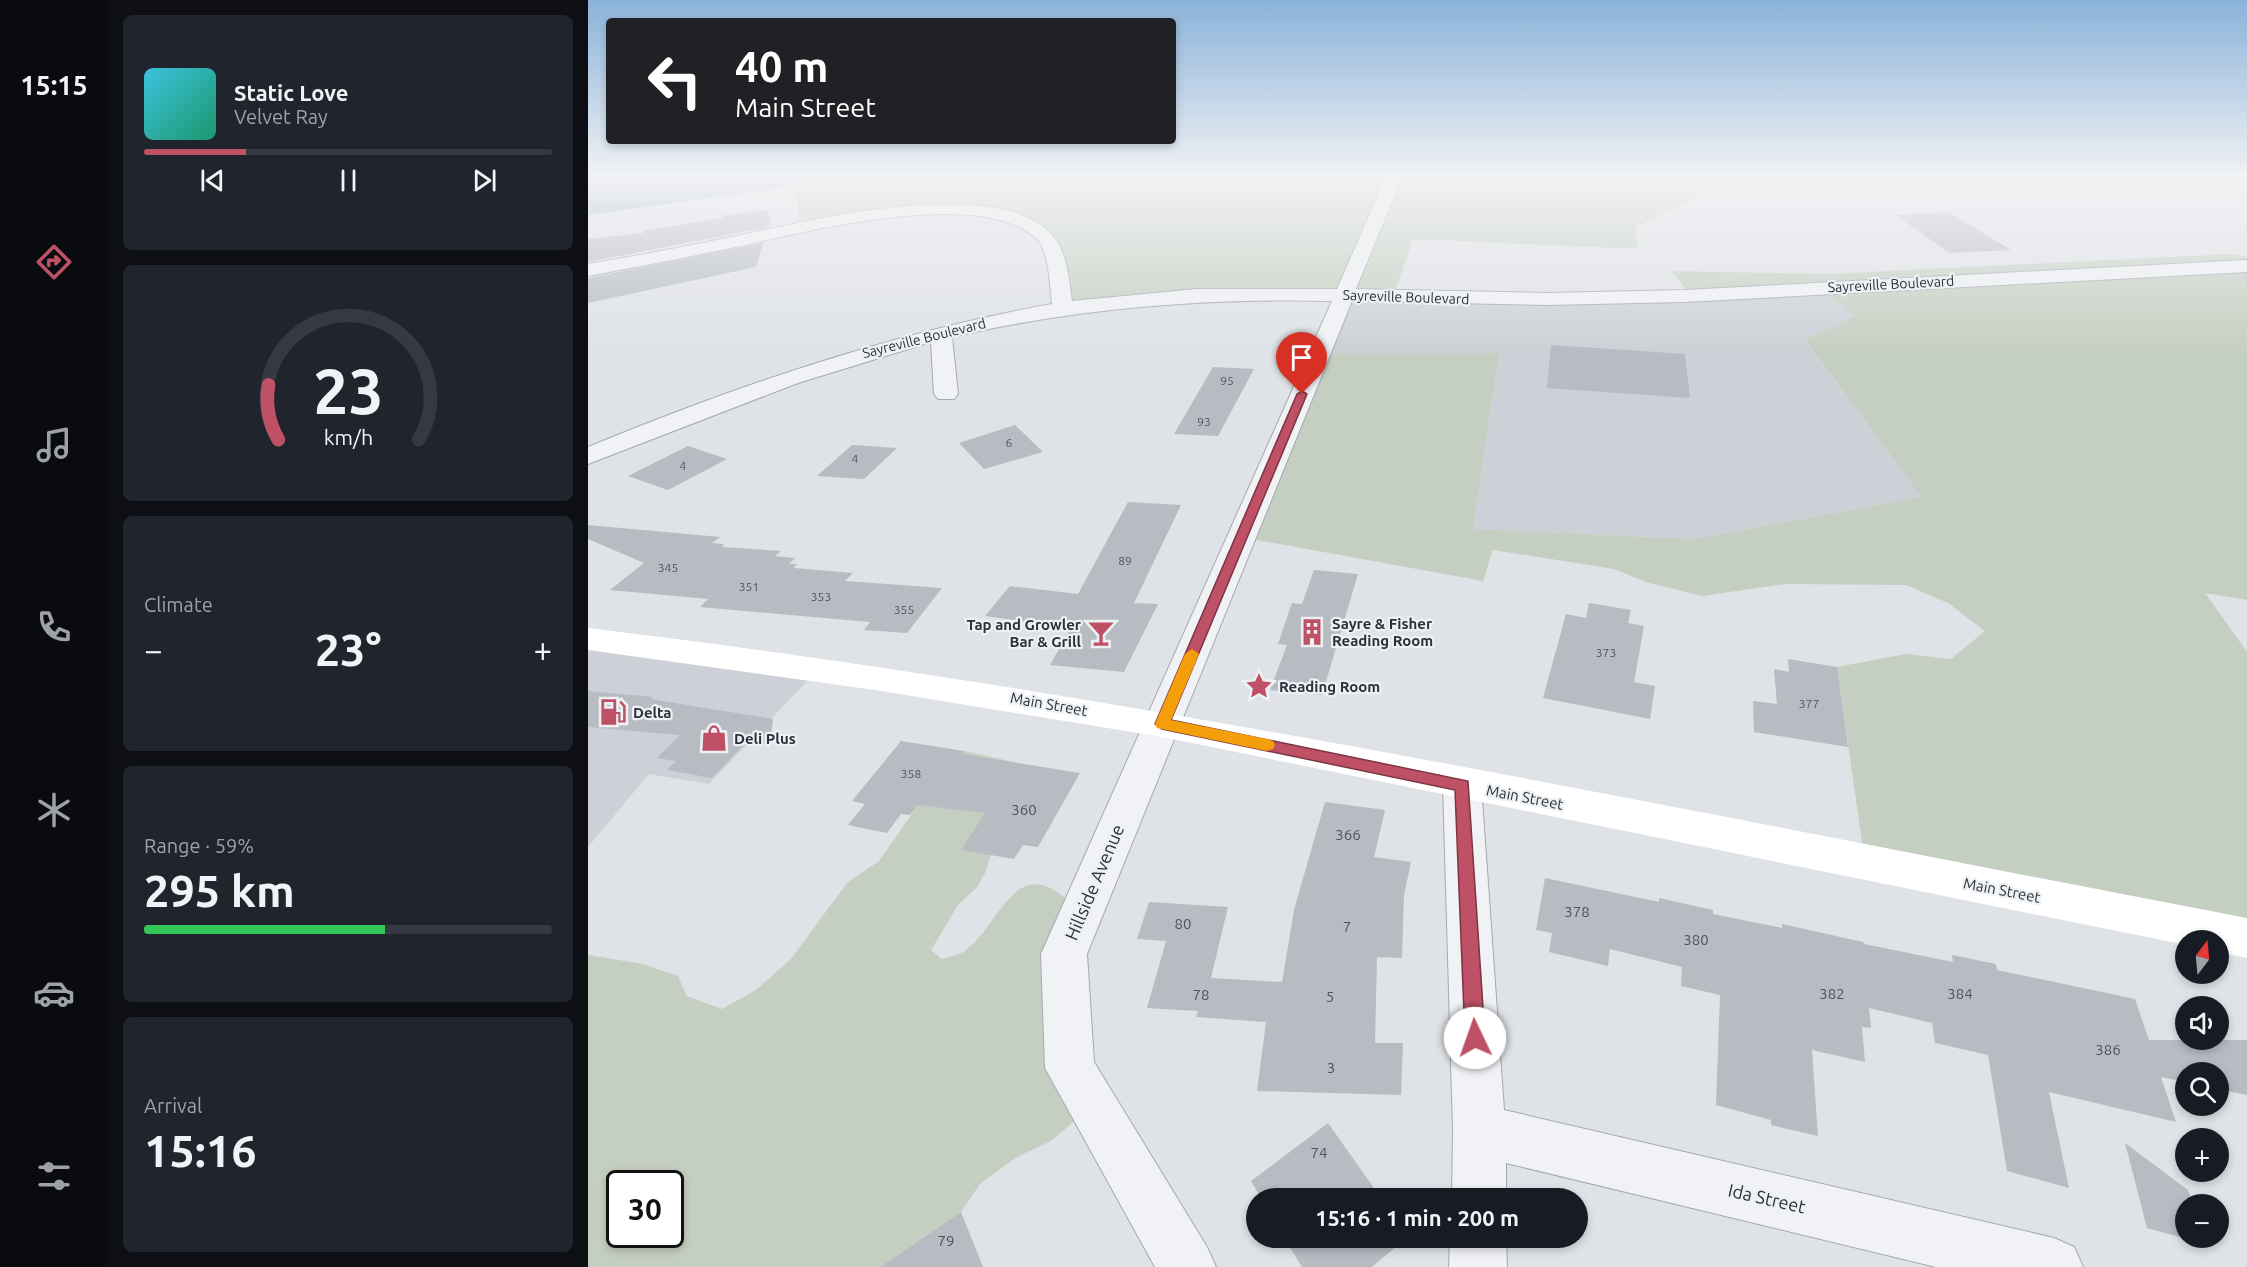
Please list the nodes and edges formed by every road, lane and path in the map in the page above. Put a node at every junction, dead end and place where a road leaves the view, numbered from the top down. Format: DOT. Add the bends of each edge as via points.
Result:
graph roads {
  1 [pos="774,234"];
  2 [pos="1041,234"];
  3 [pos="1369,234"];
  4 [pos="2247,266"];
  5 [pos="588,270"];
  6 [pos="1343,295"];
  7 [pos="1063,309"];
  8 [pos="941,334"];
  9 [pos="946,394"];
  10 [pos="588,456"];
  11 [pos="588,639"];
  12 [pos="1162,724"];
  13 [pos="1462,785"];
  14 [pos="2247,938"];
  15 [pos="1479,1130"];
  16 [pos="1479,1188"];
  17 [pos="1478,1248"];
  18 [pos="1187,1267"];
  19 [pos="1478,1267"];
  20 [pos="2054,1267"];
  1 -- 5 [label="street"];
  2 -- 7 [label="street" via="1055,264"];
  3 -- 6 [label="street, Hillside Avenue"];
  4 -- 6 [label="street, Sayreville Boulevard" via="1666,297 1518,301"];
  6 -- 7 [label="street, Sayreville Boulevard" via="1192,296"];
  6 -- 12 [label="street, Hillside Avenue"];
  7 -- 8 [label="street, Sayreville Boulevard"];
  8 -- 9 [label="street"];
  8 -- 10 [label="street, Sayreville Boulevard" via="841,359 743,393"];
  11 -- 12 [label="main road, Main Street" via="754,658"];
  12 -- 13 [label="main road, Main Street"];
  12 -- 18 [label="street, Hillside Avenue" via="1064,954 1070,1068"];
  13 -- 14 [label="main road, Main Street"];
  13 -- 15 [label="street"];
  15 -- 16 [label="street"];
  15 -- 20 [label="street, Ida Street"];
  17 -- 19 [label="street"];
}
